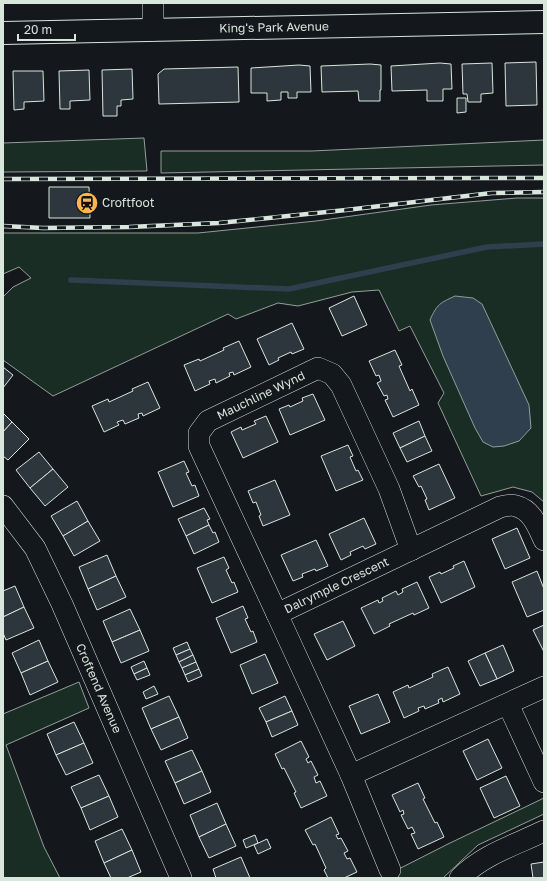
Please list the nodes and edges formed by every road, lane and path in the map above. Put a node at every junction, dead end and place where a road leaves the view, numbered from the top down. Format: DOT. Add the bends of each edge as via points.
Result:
graph roads {
  1 [pos="153,3"];
  2 [pos="544,22"];
  3 [pos="153,30"];
  4 [pos="3,33"];
  5 [pos="3,506"];
  6 [pos="544,540"];
  7 [pos="411,550"];
  8 [pos="277,614"];
  9 [pos="544,687"];
  10 [pos="508,704"];
  11 [pos="350,775"];
  12 [pos="544,782"];
  13 [pos="544,831"];
  14 [pos="390,870"];
  15 [pos="181,878"];
  16 [pos="460,878"];
  1 -- 3 [label="street"];
  2 -- 3 [label="main road, King's Park Avenue"];
  3 -- 4 [label="main road, King's Park Avenue"];
  5 -- 15 [label="street, Croftend Avenue" via="35,548 59,597"];
  6 -- 7 [label="street, Dalrymple Crescent" via="527,512 516,505 500,507"];
  7 -- 8 [label="street, Dalrymple Crescent"];
  7 -- 8 [label="street, Mauchline Wynd" via="389,489 341,385 332,374 318,368 208,421 199,433 199,446"];
  8 -- 11 [label="street, Dalrymple Crescent"];
  9 -- 10 [label="street"];
  10 -- 11 [label="street"];
  10 -- 12 [label="street"];
  11 -- 14 [label="street, Dalrymple Crescent"];
  13 -- 16 [label="street" via="484,859 468,869"];
}
